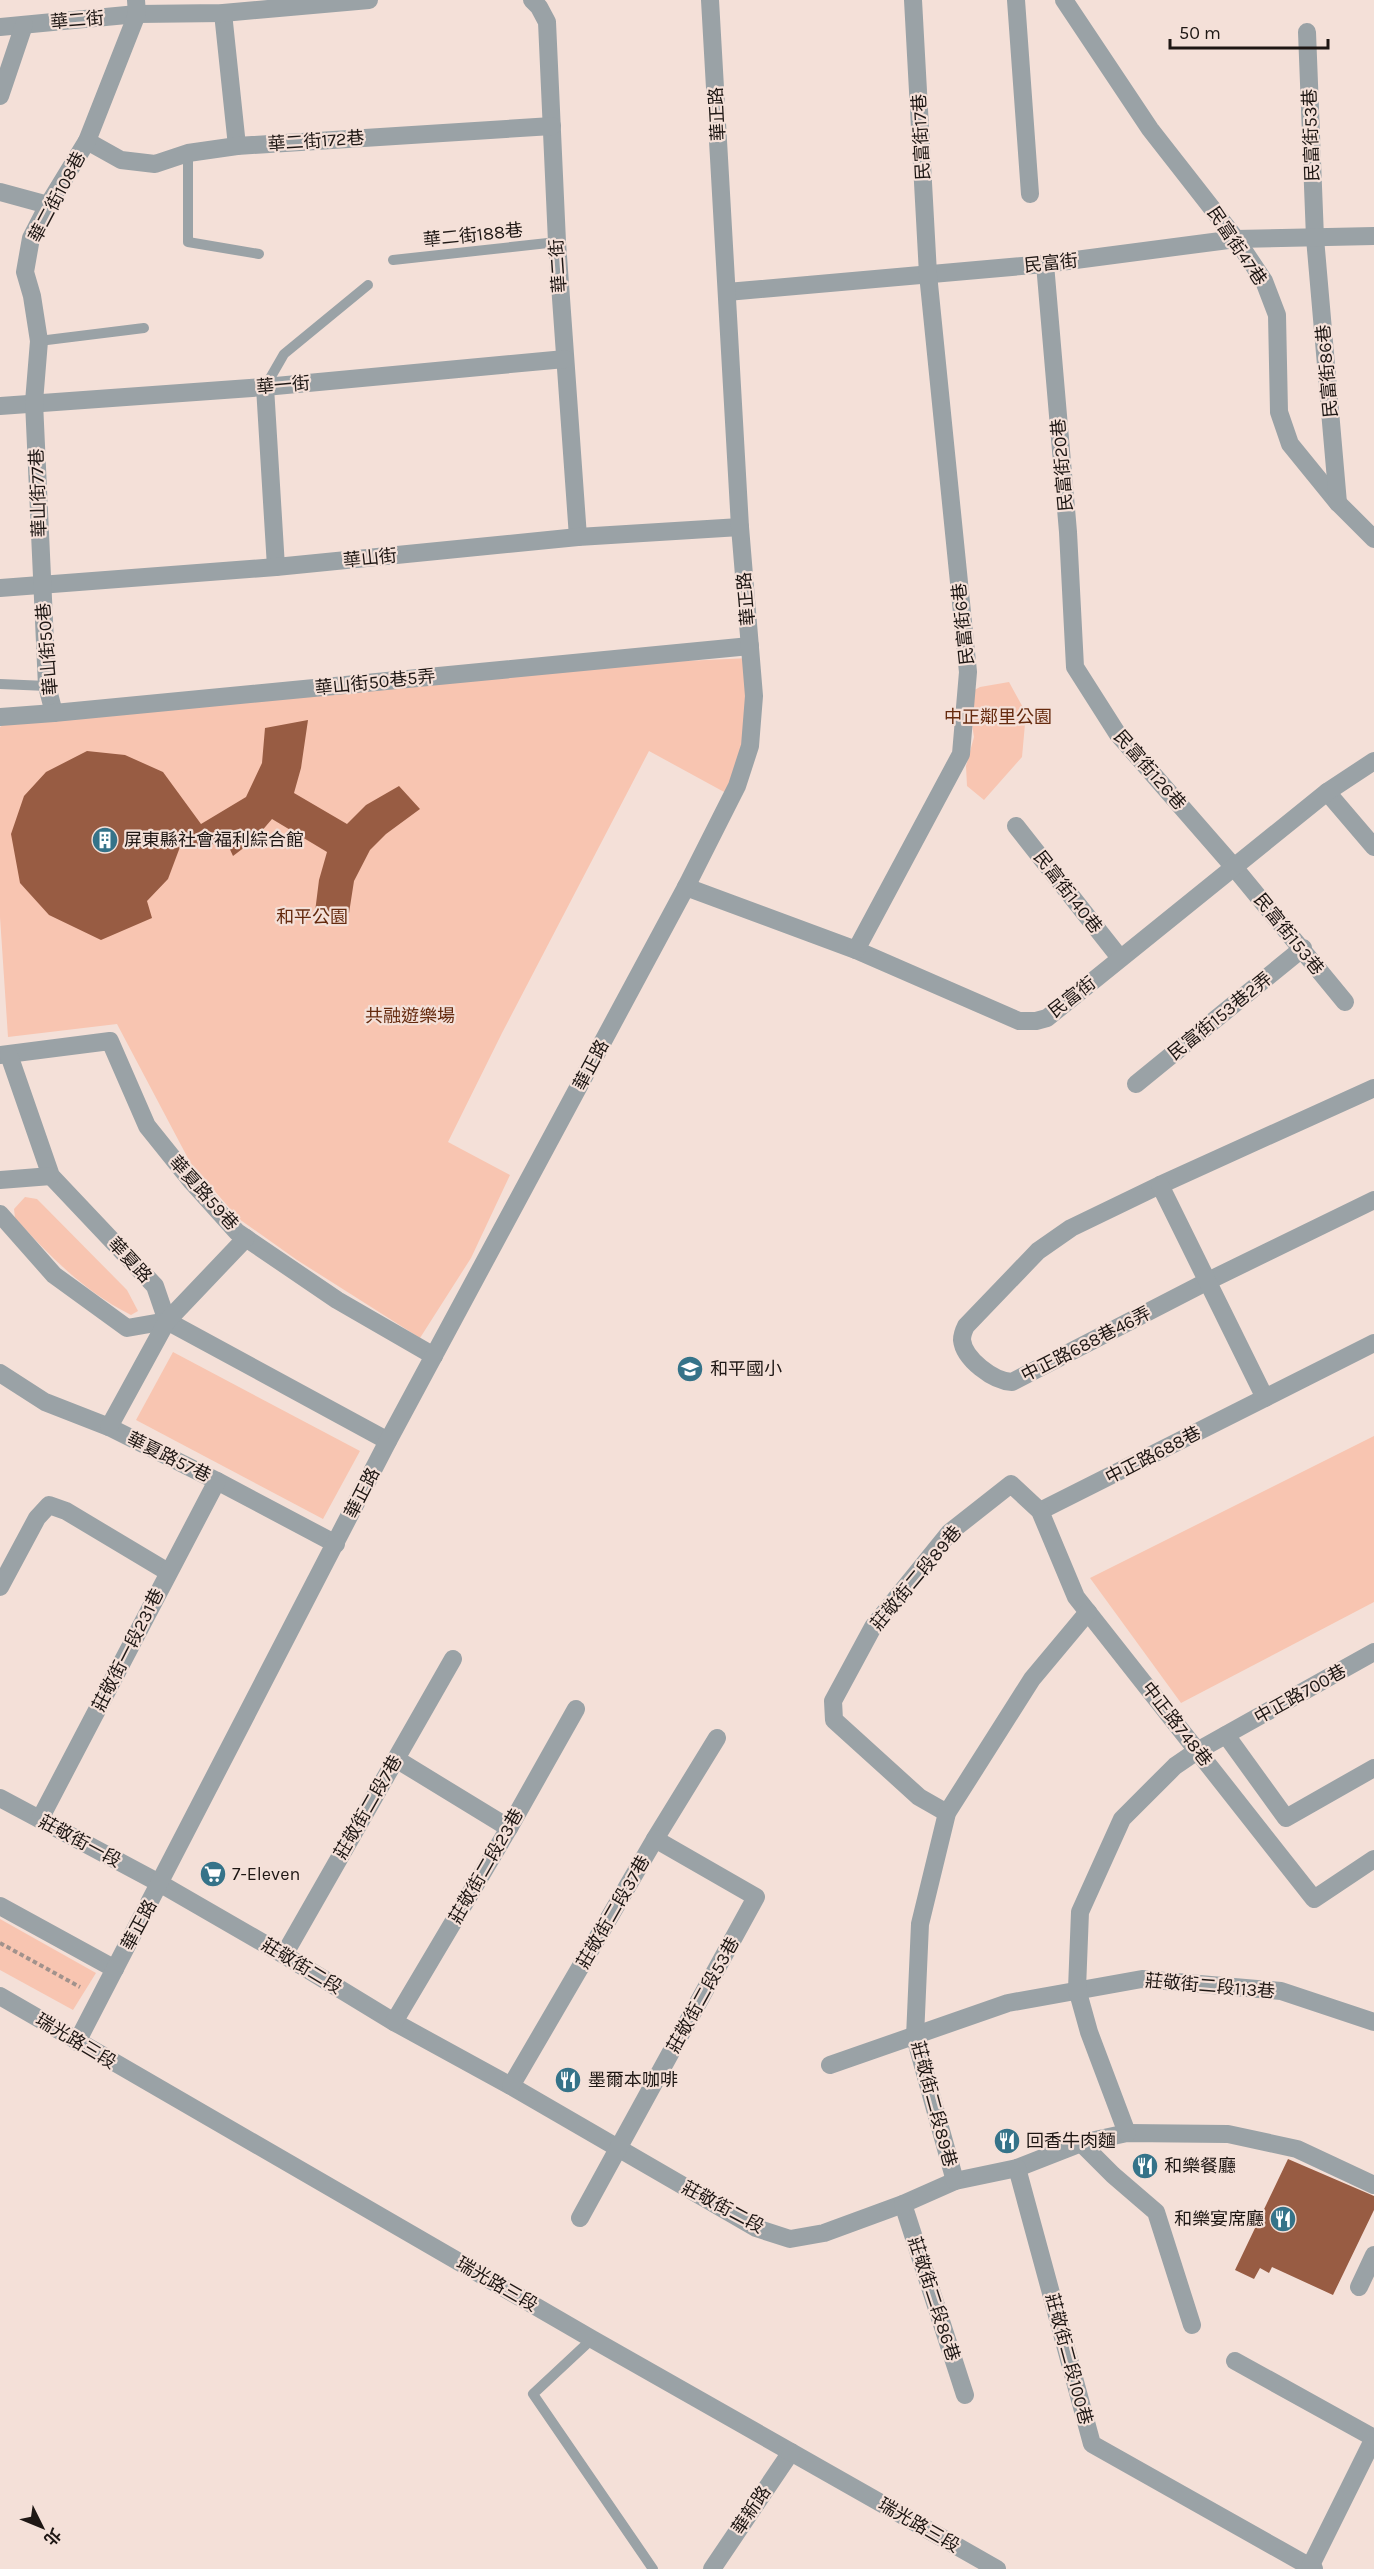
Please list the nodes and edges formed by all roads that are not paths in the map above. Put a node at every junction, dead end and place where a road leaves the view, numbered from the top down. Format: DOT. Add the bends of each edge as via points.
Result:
graph roads {
  1 [pos="369,0"];
  2 [pos="532,0"];
  3 [pos="710,0"];
  4 [pos="913,0"];
  5 [pos="1016,0"];
  6 [pos="1064,0"];
  7 [pos="136,7"];
  8 [pos="223,13"];
  9 [pos="24,25"];
  10 [pos="0,27"];
  11 [pos="1307,32"];
  12 [pos="0,96"];
  13 [pos="552,126"];
  14 [pos="87,141"];
  15 [pos="237,146"];
  16 [pos="188,153"];
  17 [pos="0,192"];
  18 [pos="1030,194"];
  19 [pos="48,205"];
  20 [pos="1374,236"];
  21 [pos="1315,238"];
  22 [pos="1236,239"];
  23 [pos="557,242"];
  24 [pos="259,255"];
  25 [pos="393,260"];
  26 [pos="1045,264"];
  27 [pos="928,274"];
  28 [pos="368,285"];
  29 [pos="727,292"];
  30 [pos="144,328"];
  31 [pos="39,341"];
  32 [pos="565,359"];
  33 [pos="265,387"];
  34 [pos="34,402"];
  35 [pos="0,406"];
  36 [pos="1338,503"];
  37 [pos="740,527"];
  38 [pos="578,537"];
  39 [pos="1374,539"];
  40 [pos="276,567"];
  41 [pos="41,585"];
  42 [pos="0,588"];
  43 [pos="750,646"];
  44 [pos="1075,667"];
  45 [pos="0,684"];
  46 [pos="47,686"];
  47 [pos="54,713"];
  48 [pos="0,717"];
  49 [pos="1374,761"];
  50 [pos="1327,792"];
  51 [pos="1017,826"];
  52 [pos="1374,847"];
  53 [pos="1233,866"];
  54 [pos="686,887"];
  55 [pos="1303,948"];
  56 [pos="856,950"];
  57 [pos="1120,958"];
  58 [pos="1345,1002"];
  59 [pos="4,1055"];
  60 [pos="1136,1084"];
  61 [pos="1374,1088"];
  62 [pos="51,1176"];
  63 [pos="0,1180"];
  64 [pos="1160,1185"];
  65 [pos="1374,1200"];
  66 [pos="0,1214"];
  67 [pos="246,1238"];
  68 [pos="1208,1281"];
  69 [pos="167,1321"];
  70 [pos="1374,1343"];
  71 [pos="434,1356"];
  72 [pos="0,1374"];
  73 [pos="1265,1398"];
  74 [pos="109,1427"];
  75 [pos="388,1441"];
  76 [pos="218,1481"];
  77 [pos="1011,1484"];
  78 [pos="1040,1511"];
  79 [pos="336,1544"];
  80 [pos="168,1572"];
  81 [pos="0,1587"];
  82 [pos="1088,1611"];
  83 [pos="1374,1652"];
  84 [pos="453,1659"];
  85 [pos="576,1709"];
  86 [pos="1226,1735"];
  87 [pos="717,1738"];
  88 [pos="1197,1751"];
  89 [pos="396,1759"];
  90 [pos="1374,1768"];
  91 [pos="0,1798"];
  92 [pos="947,1813"];
  93 [pos="40,1819"];
  94 [pos="509,1828"];
  95 [pos="655,1839"];
  96 [pos="1374,1859"];
  97 [pos="161,1884"];
  98 [pos="756,1897"];
  99 [pos="0,1906"];
  100 [pos="284,1954"];
  101 [pos="115,1970"];
  102 [pos="1077,1989"];
  103 [pos="0,1995"];
  104 [pos="394,2022"];
  105 [pos="1374,2022"];
  106 [pos="915,2037"];
  107 [pos="77,2042"];
  108 [pos="830,2065"];
  109 [pos="511,2086"];
  110 [pos="1127,2133"];
  111 [pos="1082,2143"];
  112 [pos="618,2148"];
  113 [pos="1017,2168"];
  114 [pos="955,2181"];
  115 [pos="1374,2185"];
  116 [pos="903,2204"];
  117 [pos="580,2218"];
  118 [pos="1374,2255"];
  119 [pos="1359,2287"];
  120 [pos="1192,2325"];
  121 [pos="592,2339"];
  122 [pos="1235,2361"];
  123 [pos="965,2395"];
  124 [pos="791,2452"];
  125 [pos="1312,2568"];
  126 [pos="653,2569"];
  127 [pos="712,2569"];
  128 [pos="997,2569"];
  1 -- 8 [label="street, 華二街"];
  2 -- 13 [label="street, 華二街" via="547,22"];
  3 -- 29 [label="street, 華正路"];
  4 -- 27 [label="street, 民富街17巷"];
  5 -- 18 [label="street"];
  6 -- 22 [label="street, 民富街47巷" via="1150,129"];
  7 -- 8 [label="street, 華二街"];
  7 -- 9 [label="street, 華二街"];
  7 -- 14 [label="street, 華二街108巷"];
  8 -- 15 [label="street"];
  9 -- 10 [label="street, 華二街"];
  9 -- 12 [label="street"];
  11 -- 21 [label="street, 民富街53巷"];
  13 -- 15 [label="street, 華二街172巷"];
  13 -- 23 [label="street, 華二街"];
  14 -- 16 [label="street, 華二街172巷" via="121,160 155,164"];
  14 -- 19 [label="street, 華二街108巷"];
  15 -- 16 [label="street, 華二街172巷"];
  16 -- 24 [label="lane" via="188,242"];
  17 -- 19 [label="street"];
  19 -- 31 [label="street, 華二街108巷" via="31,238 25,272"];
  20 -- 21 [label="street, 民富街"];
  21 -- 22 [label="street, 民富街"];
  21 -- 36 [label="street, 民富街86巷"];
  22 -- 26 [label="street, 民富街"];
  22 -- 36 [label="street, 民富街47巷" via="1264,281 1276,315 1279,412 1290,444"];
  23 -- 25 [label="lane, 華二街188巷"];
  23 -- 32 [label="street, 華二街"];
  26 -- 27 [label="street, 民富街"];
  26 -- 44 [label="street, 民富街20巷" via="1068,532"];
  27 -- 29 [label="street, 民富街"];
  27 -- 56 [label="street, 民富街6巷" via="968,672 960,754"];
  28 -- 33 [label="lane" via="284,354"];
  29 -- 37 [label="street, 華正路"];
  30 -- 31 [label="lane"];
  31 -- 34 [label="street, 華二街108巷"];
  32 -- 33 [label="street, 華一街"];
  32 -- 38 [label="street, 華二街"];
  33 -- 34 [label="street, 華一街"];
  33 -- 40 [label="street"];
  34 -- 35 [label="street, 華一街"];
  34 -- 41 [label="street, 華山街77巷"];
  36 -- 39 [label="street, 民富街47巷"];
  37 -- 38 [label="street, 華山街"];
  37 -- 43 [label="street, 華正路"];
  38 -- 40 [label="street, 華山街"];
  40 -- 41 [label="street, 華山街"];
  41 -- 42 [label="street, 華山街"];
  41 -- 46 [label="street, 華山街50巷"];
  43 -- 47 [label="street, 華山街50巷5弄"];
  43 -- 54 [label="street, 華正路" via="754,696 750,746 737,786"];
  44 -- 53 [label="street, 民富街126巷" via="1117,733"];
  45 -- 46 [label="lane"];
  46 -- 47 [label="street, 華山街50巷"];
  47 -- 48 [label="street, 華山街50巷5弄"];
  49 -- 50 [label="street, 民富街"];
  50 -- 52 [label="street"];
  50 -- 53 [label="street, 民富街"];
  51 -- 57 [label="street, 民富街140巷"];
  53 -- 55 [label="street, 民富街153巷"];
  53 -- 57 [label="street, 民富街"];
  54 -- 56 [label="street, 民富街"];
  54 -- 71 [label="street, 華正路"];
  55 -- 58 [label="street, 民富街153巷"];
  55 -- 60 [label="street, 民富街153巷2弄"];
  56 -- 57 [label="street, 民富街" via="1019,1021 1047,1018"];
  59 -- 62 [label="street, 華夏路"];
  59 -- 67 [label="street, 華夏路59巷" via="110,1041 147,1126 192,1182"];
  61 -- 64 [label="street, 中正路688巷46弄"];
  62 -- 63 [label="street"];
  62 -- 69 [label="street, 華夏路" via="155,1286"];
  64 -- 68 [label="street"];
  64 -- 68 [label="street, 中正路688巷46弄" via="1071,1228 1038,1251 966,1326 964,1347 987,1375 1012,1382"];
  65 -- 68 [label="street, 中正路688巷46弄"];
  66 -- 69 [label="street" via="54,1275 128,1328"];
  67 -- 69 [label="street"];
  67 -- 71 [label="street, 華夏路59巷" via="337,1300"];
  68 -- 73 [label="street"];
  69 -- 74 [label="street"];
  69 -- 75 [label="street"];
  70 -- 73 [label="street, 中正路688巷"];
  71 -- 75 [label="street, 華正路"];
  72 -- 74 [label="street, 華夏路57巷" via="45,1402"];
  73 -- 78 [label="street, 中正路688巷"];
  74 -- 76 [label="street, 華夏路57巷"];
  75 -- 79 [label="street, 華正路"];
  76 -- 79 [label="street, 華夏路57巷"];
  76 -- 80 [label="street, 莊敬街一段231巷"];
  77 -- 78 [label="street, 中正路748巷"];
  77 -- 92 [label="street, 莊敬街二段89巷" via="950,1532 873,1627 833,1701 834,1720 919,1797"];
  78 -- 82 [label="street, 中正路748巷" via="1076,1597"];
  79 -- 97 [label="street, 華正路"];
  80 -- 81 [label="street" via="66,1511 49,1505 37,1518"];
  80 -- 93 [label="street, 莊敬街一段231巷"];
  82 -- 88 [label="street, 中正路748巷"];
  82 -- 92 [label="street, 莊敬街二段89巷" via="1032,1678"];
  83 -- 86 [label="street, 中正路700巷"];
  84 -- 89 [label="street, 莊敬街二段7巷"];
  85 -- 94 [label="street, 莊敬街二段23巷"];
  86 -- 88 [label="street, 中正路700巷"];
  86 -- 90 [label="street" via="1286,1818"];
  87 -- 95 [label="street"];
  88 -- 96 [label="street, 中正路748巷" via="1314,1899"];
  88 -- 102 [label="street" via="1175,1766 1122,1819 1080,1912"];
  89 -- 94 [label="street"];
  89 -- 100 [label="street, 莊敬街二段7巷"];
  91 -- 93 [label="street, 莊敬街一段"];
  92 -- 106 [label="street, 莊敬街二段89巷" via="920,1924"];
  93 -- 97 [label="street, 莊敬街一段"];
  94 -- 104 [label="street, 莊敬街二段23巷"];
  95 -- 98 [label="street, 莊敬街二段37巷"];
  95 -- 109 [label="street, 莊敬街二段37巷"];
  97 -- 100 [label="street, 莊敬街二段"];
  97 -- 101 [label="street, 華正路"];
  98 -- 112 [label="street, 莊敬街二段53巷"];
  99 -- 101 [label="street"];
  100 -- 104 [label="street, 莊敬街二段"];
  101 -- 107 [label="street, 華正路"];
  102 -- 105 [label="street, 莊敬街二段113巷" via="1142,1979 1281,1991"];
  102 -- 106 [label="street, 莊敬街二段113巷" via="1008,2003"];
  102 -- 110 [label="street"];
  103 -- 107 [label="street, 瑞光路三段"];
  104 -- 109 [label="street, 莊敬街二段"];
  106 -- 108 [label="street, 莊敬街二段113巷"];
  106 -- 114 [label="street, 莊敬街二段89巷"];
  107 -- 121 [label="street, 瑞光路三段"];
  109 -- 112 [label="street, 莊敬街二段"];
  110 -- 111 [label="street, 莊敬街二段"];
  110 -- 115 [label="street, 莊敬街二段" via="1228,2134 1298,2149"];
  111 -- 113 [label="street, 莊敬街二段"];
  111 -- 120 [label="street" via="1156,2212"];
  112 -- 116 [label="street, 莊敬街二段" via="756,2228 790,2239 824,2233"];
  112 -- 117 [label="street, 莊敬街二段53巷"];
  113 -- 114 [label="street, 莊敬街二段"];
  113 -- 125 [label="street, 莊敬街二段100巷" via="1092,2444"];
  114 -- 116 [label="street, 莊敬街二段"];
  116 -- 123 [label="street, 莊敬街二段86巷"];
  118 -- 119 [label="street"];
  121 -- 124 [label="street, 瑞光路三段"];
  121 -- 126 [label="lane" via="532,2394"];
  122 -- 125 [label="street" via="1374,2438"];
  124 -- 127 [label="street, 華新路"];
  124 -- 128 [label="street, 瑞光路三段"];
}
